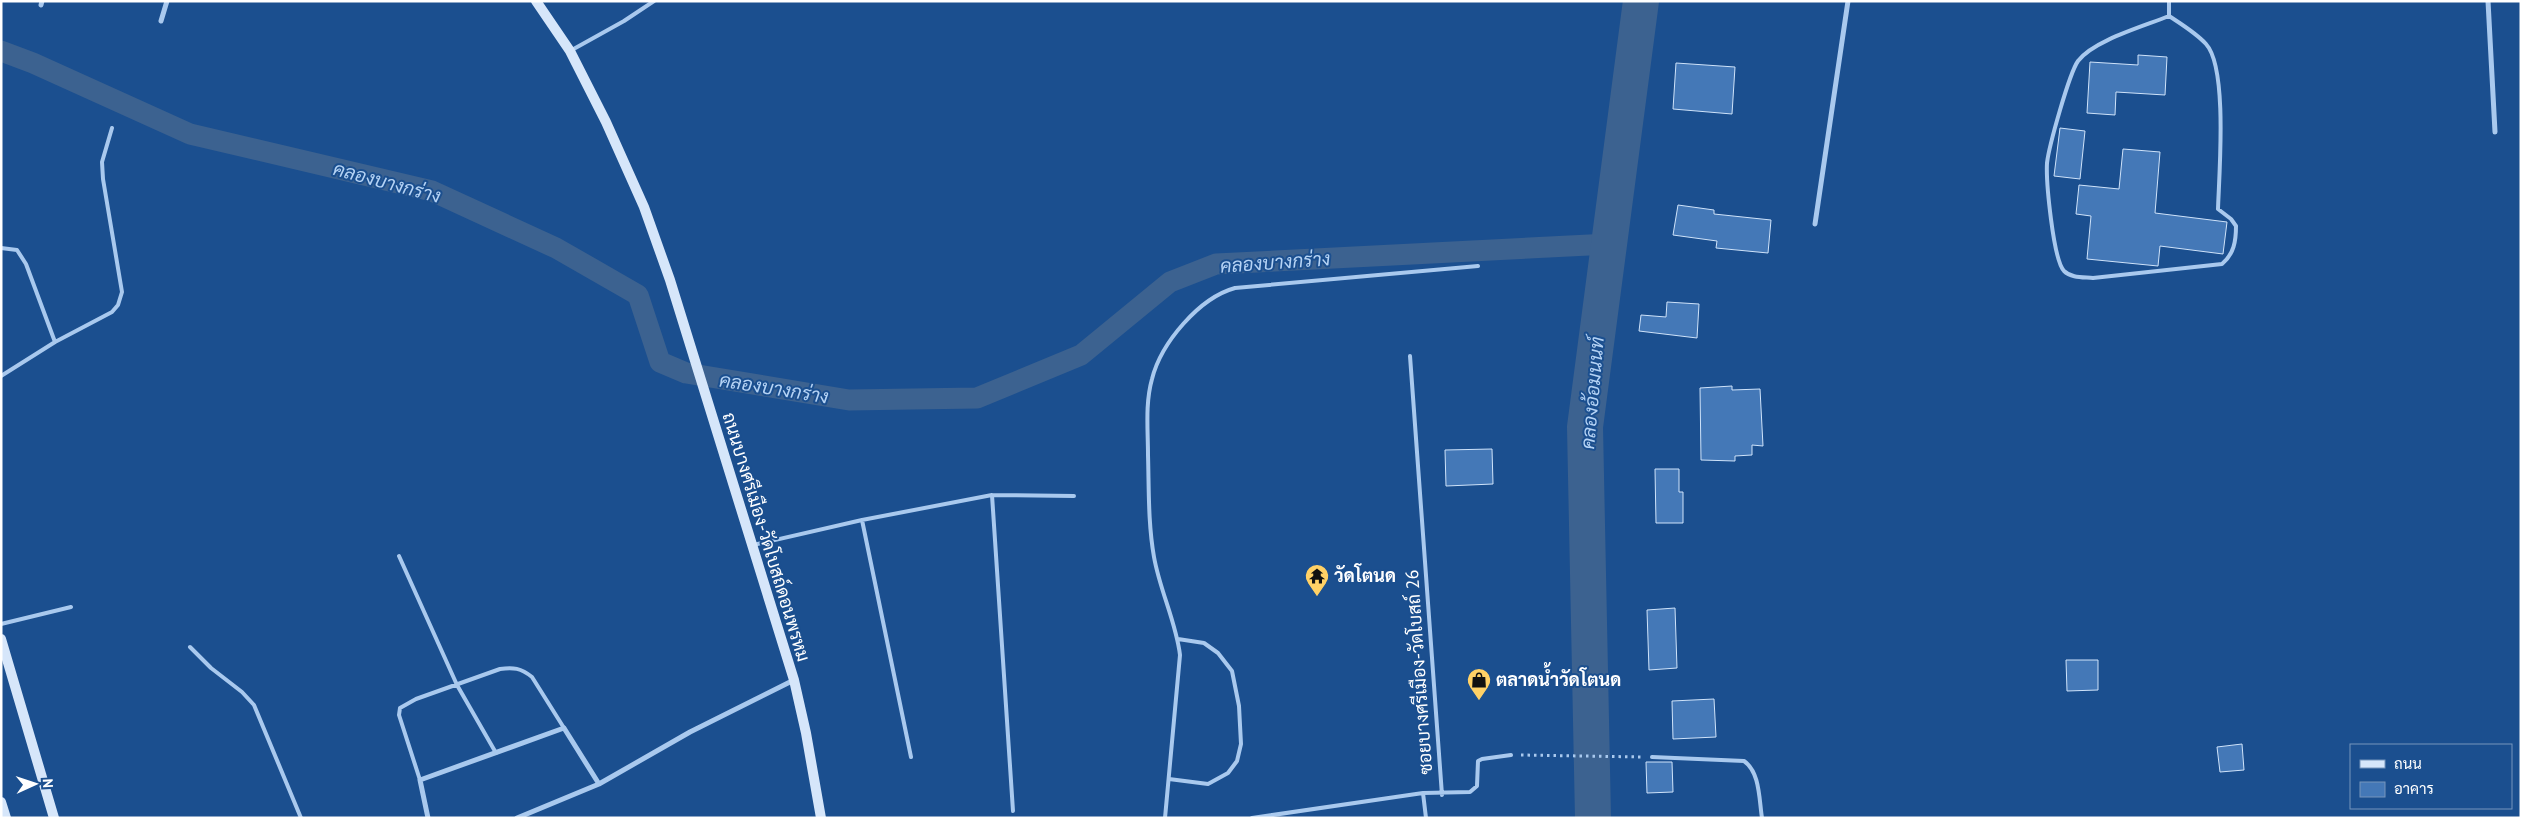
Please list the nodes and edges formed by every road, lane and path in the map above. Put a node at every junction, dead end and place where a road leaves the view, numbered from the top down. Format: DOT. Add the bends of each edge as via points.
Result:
graph roads {
  1 [pos="167,1"];
  2 [pos="536,1"];
  3 [pos="654,1"];
  4 [pos="1848,1"];
  5 [pos="2169,1"];
  6 [pos="2488,1"];
  7 [pos="2169,16"];
  8 [pos="161,21"];
  9 [pos="570,51"];
  10 [pos="112,128"];
  11 [pos="2495,132"];
  12 [pos="1815,224"];
  13 [pos="1,248"];
  14 [pos="1478,266"];
  15 [pos="55,342"];
  16 [pos="1410,356"];
  17 [pos="1,376"];
  18 [pos="992,495"];
  19 [pos="1074,496"];
  20 [pos="862,520"];
  21 [pos="751,546"];
  22 [pos="399,556"];
  23 [pos="71,607"];
  24 [pos="1,624"];
  25 [pos="1,639"];
  26 [pos="1178,639"];
  27 [pos="190,647"];
  28 [pos="794,680"];
  29 [pos="457,685"];
  30 [pos="564,728"];
  31 [pos="496,753"];
  32 [pos="1511,755"];
  33 [pos="911,757"];
  34 [pos="1652,757"];
  35 [pos="1169,779"];
  36 [pos="420,780"];
  37 [pos="599,784"];
  38 [pos="1423,793"];
  39 [pos="1442,795"];
  40 [pos="1,802"];
  41 [pos="1013,811"];
  42 [pos="1285,816"];
  43 [pos="6,818"];
  44 [pos="54,818"];
  45 [pos="301,818"];
  46 [pos="428,818"];
  47 [pos="517,818"];
  48 [pos="821,818"];
  49 [pos="1165,818"];
  50 [pos="1252,818"];
  51 [pos="1426,818"];
  52 [pos="1762,818"];
  1 -- 8 [label="street"];
  2 -- 9 [label="street, ถนนบางศรีเมือง-วัดโบสถ์ดอนพรหม"];
  3 -- 9 [label="lane"];
  4 -- 12 [label="street"];
  5 -- 7 [label="lane"];
  6 -- 11 [label="street"];
  7 -- 7 [label="lane" via="2094,48 2078,61 2055,127 2047,162 2056,251 2063,270 2072,276 2093,278 2222,264 2230,258 2233,250 2236,226 2218,209 2220,94 2212,57 2207,44"];
  9 -- 21 [label="street, ถนนบางศรีเมือง-วัดโบสถ์ดอนพรหม" via="644,207 692,349"];
  10 -- 15 [label="lane" via="102,170 122,292 112,312"];
  13 -- 15 [label="lane" via="17,250 26,264"];
  14 -- 26 [label="lane" via="1220,292 1191,316 1162,352 1152,380 1148,411 1149,519 1163,597"];
  15 -- 17 [label="lane"];
  16 -- 39 [label="lane, ซอยบางศรีเมือง-วัดโบสถ์ 26"];
  18 -- 19 [label="lane"];
  18 -- 20 [label="lane"];
  18 -- 41 [label="lane"];
  20 -- 21 [label="lane"];
  20 -- 33 [label="lane"];
  21 -- 28 [label="street, ถนนบางศรีเมือง-วัดโบสถ์ดอนพรหม"];
  22 -- 29 [label="lane"];
  23 -- 24 [label="lane"];
  25 -- 44 [label="street"];
  26 -- 35 [label="lane" via="1180,656"];
  26 -- 35 [label="lane" via="1204,643 1232,671 1239,706 1241,744 1237,761 1228,773 1208,784"];
  27 -- 45 [label="lane" via="254,705"];
  28 -- 37 [label="street" via="690,732"];
  28 -- 48 [label="street, ถนนบางศรีเมือง-วัดโบสถ์ดอนพรหม"];
  29 -- 30 [label="lane" via="500,669 525,671"];
  29 -- 31 [label="lane"];
  29 -- 36 [label="lane" via="400,708 400,722"];
  30 -- 31 [label="street"];
  30 -- 37 [label="street"];
  31 -- 36 [label="street"];
  32 -- 34 [label="path"];
  32 -- 39 [label="lane" via="1478,761 1475,790"];
  34 -- 52 [label="lane" via="1744,761 1755,774"];
  35 -- 49 [label="lane"];
  36 -- 46 [label="street"];
  37 -- 47 [label="street"];
  38 -- 39 [label="lane, ซอยบางศรีเมือง-วัดโบสถ์ 26"];
  38 -- 42 [label="lane, ซอยบางศรีเมือง-วัดโบสถ์ 26"];
  38 -- 51 [label="lane"];
  40 -- 43 [label="street"];
  42 -- 50 [label="lane, ซอยบางศรีเมือง-วัดโบสถ์ 26"];
}
